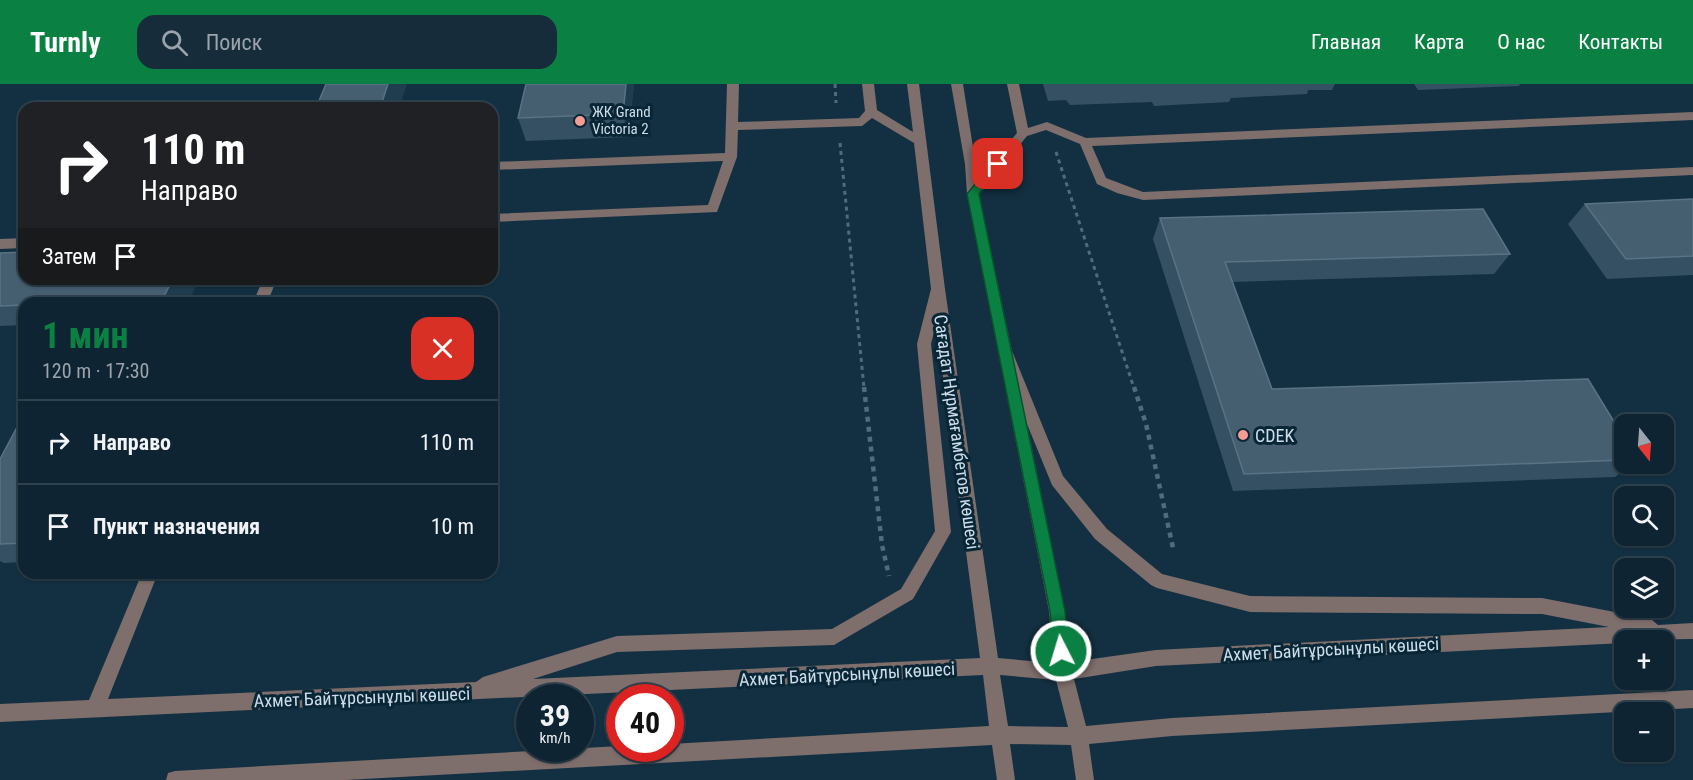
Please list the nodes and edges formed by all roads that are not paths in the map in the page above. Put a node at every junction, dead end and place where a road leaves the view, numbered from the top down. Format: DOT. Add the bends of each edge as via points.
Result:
graph roads {
  1 [pos="733,84"];
  2 [pos="868,84"];
  3 [pos="913,84"];
  4 [pos="957,84"];
  5 [pos="1013,84"];
  6 [pos="871,112"];
  7 [pos="1693,116"];
  8 [pos="732,126"];
  9 [pos="1023,133"];
  10 [pos="921,142"];
  11 [pos="1084,142"];
  12 [pos="731,157"];
  13 [pos="498,166"];
  14 [pos="1693,171"];
  15 [pos="973,194"];
  16 [pos="498,218"];
  17 [pos="18,243"];
  18 [pos="0,244"];
  19 [pos="938,289"];
  20 [pos="1006,353"];
  21 [pos="148,579"];
  22 [pos="1693,631"];
  23 [pos="1675,632"];
  24 [pos="990,666"];
  25 [pos="1063,672"];
  26 [pos="461,693"];
  27 [pos="1693,699"];
  28 [pos="95,708"];
  29 [pos="0,713"];
  30 [pos="1000,735"];
  31 [pos="1079,736"];
  32 [pos="175,780"];
  33 [pos="1006,780"];
  34 [pos="1085,780"];
  1 -- 8 [label="street"];
  2 -- 6 [label="street"];
  3 -- 10 [label="street, Сағадат Нұрмағамбетов көшесі"];
  4 -- 15 [label="street"];
  5 -- 9 [label="street"];
  6 -- 8 [label="street" via="862,123"];
  6 -- 10 [label="street"];
  7 -- 11 [label="street"];
  8 -- 12 [label="street"];
  9 -- 11 [label="street" via="1047,126"];
  9 -- 15 [label="street"];
  10 -- 19 [label="street, Сағадат Нұрмағамбетов көшесі"];
  11 -- 14 [label="street" via="1101,180 1143,196"];
  12 -- 13 [label="street"];
  12 -- 16 [label="street" via="713,209"];
  15 -- 20 [label="street"];
  17 -- 18 [label="street"];
  19 -- 24 [label="street, Сағадат Нұрмағамбетов көшесі"];
  19 -- 26 [label="street" via="924,344 943,532 907,594 834,637 618,644"];
  20 -- 23 [label="street" via="1057,480 1101,534 1157,580 1250,604 1542,606"];
  20 -- 25 [label="street" via="1057,611"];
  21 -- 28 [label="street"];
  22 -- 23 [label="street, Ахмет Байтұрсынұлы көшесі"];
  23 -- 25 [label="street, Ахмет Байтұрсынұлы көшесі" via="1156,658"];
  24 -- 25 [label="street, Ахмет Байтұрсынұлы көшесі"];
  24 -- 26 [label="street, Ахмет Байтұрсынұлы көшесі"];
  24 -- 30 [label="street, Сағадат Нұрмағамбетов көшесі"];
  25 -- 31 [label="street"];
  26 -- 28 [label="street, Ахмет Байтұрсынұлы көшесі"];
  27 -- 31 [label="street" via="1184,726"];
  28 -- 29 [label="street, Ахмет Байтұрсынұлы көшесі"];
  30 -- 31 [label="street"];
  30 -- 32 [label="street"];
  30 -- 33 [label="street, Сағадат Нұрмағамбетов көшесі"];
  31 -- 34 [label="street"];
}
